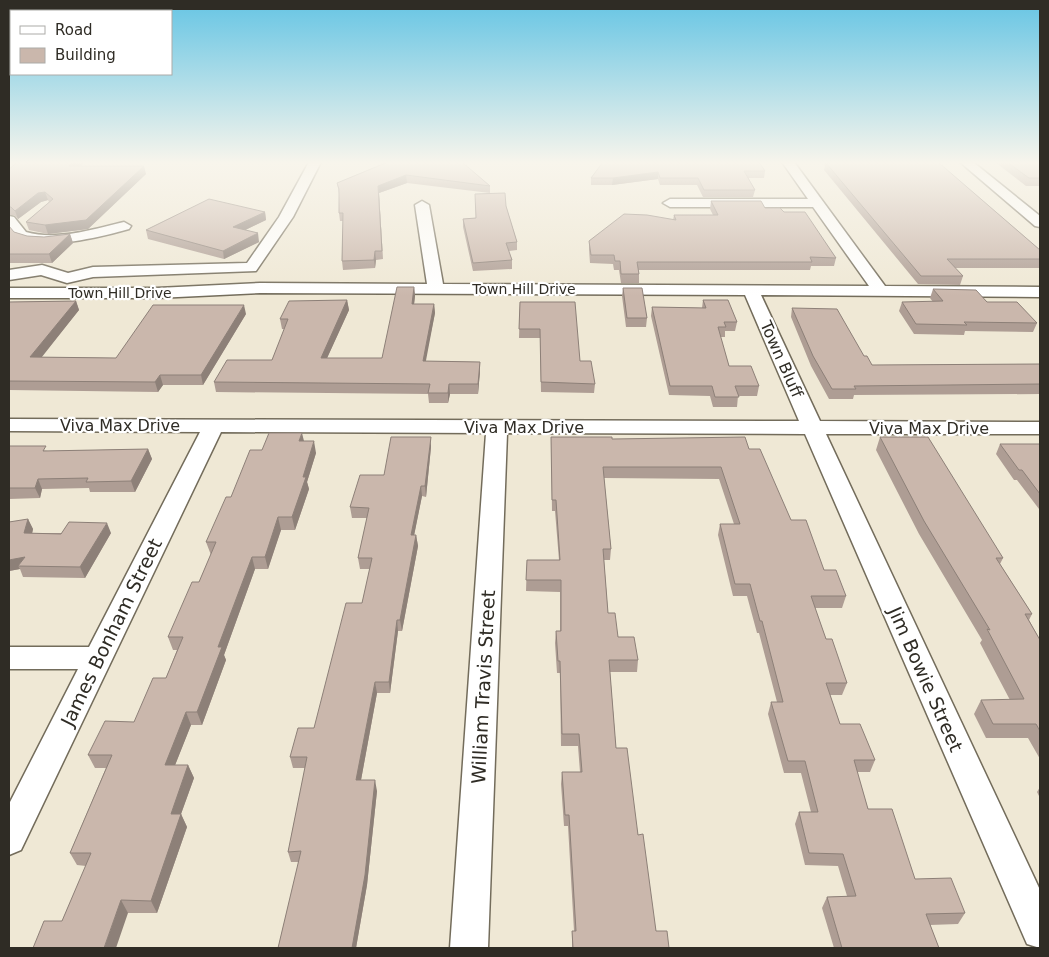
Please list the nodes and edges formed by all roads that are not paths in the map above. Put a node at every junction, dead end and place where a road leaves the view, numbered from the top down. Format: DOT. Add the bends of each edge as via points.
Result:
graph roads {
  1 [pos="290,207"];
  2 [pos="422,207"];
  3 [pos="821,207"];
  4 [pos="1019,207"];
  5 [pos="1040,224"];
  6 [pos="17,225"];
  7 [pos="124,226"];
  8 [pos="9,275"];
  9 [pos="436,289"];
  10 [pos="751,291"];
  11 [pos="880,291"];
  12 [pos="1040,292"];
  13 [pos="9,293"];
  14 [pos="9,425"];
  15 [pos="213,426"];
  16 [pos="497,427"];
  17 [pos="813,428"];
  18 [pos="1040,428"];
  19 [pos="9,658"];
  20 [pos="99,658"];
  21 [pos="9,839"];
  22 [pos="1040,931"];
  23 [pos="470,948"];
  1 -- 8 [label="street" via="259,262 251,268 93,272 67,278 42,270"];
  2 -- 9 [label="street"];
  3 -- 11 [label="street"];
  4 -- 5 [label="street"];
  6 -- 7 [label="street" via="23,236 34,238 92,235"];
  9 -- 10 [label="street, Town Hill Drive"];
  9 -- 13 [label="street, Town Hill Drive" via="260,288 164,293"];
  10 -- 11 [label="street, Town Hill Drive"];
  10 -- 17 [label="street, Town Bluff"];
  11 -- 12 [label="street, Town Hill Drive"];
  14 -- 15 [label="street, Viva Max Drive"];
  15 -- 16 [label="street, Viva Max Drive"];
  15 -- 20 [label="street, James Bonham Street"];
  16 -- 17 [label="street, Viva Max Drive"];
  16 -- 23 [label="street, William Travis Street"];
  17 -- 18 [label="street, Viva Max Drive"];
  17 -- 22 [label="street, Jim Bowie Street"];
  19 -- 20 [label="street"];
  20 -- 21 [label="street, James Bonham Street"];
}
